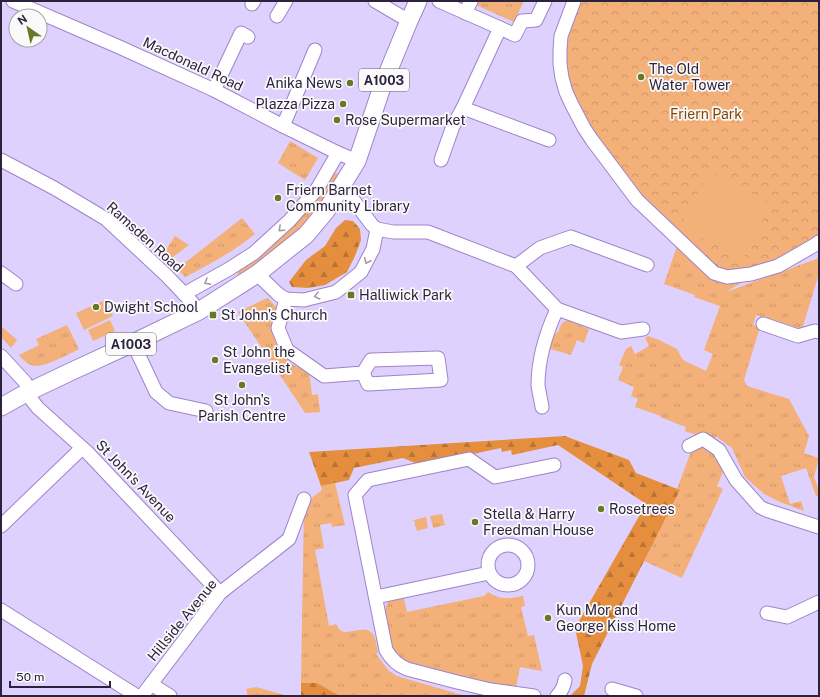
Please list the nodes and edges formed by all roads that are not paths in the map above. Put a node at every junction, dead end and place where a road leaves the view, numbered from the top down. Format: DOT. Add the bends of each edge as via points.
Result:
graph roads {
  1 [pos="13,1"];
  2 [pos="286,1"];
  3 [pos="375,1"];
  4 [pos="418,1"];
  5 [pos="439,1"];
  6 [pos="471,1"];
  7 [pos="545,1"];
  8 [pos="574,1"];
  9 [pos="465,13"];
  10 [pos="277,16"];
  11 [pos="409,21"];
  12 [pos="500,28"];
  13 [pos="248,36"];
  14 [pos="315,50"];
  15 [pos="214,90"];
  16 [pos="463,108"];
  17 [pos="283,126"];
  18 [pos="550,140"];
  19 [pos="338,153"];
  20 [pos="1,160"];
  21 [pos="441,160"];
  22 [pos="357,162"];
  23 [pos="341,188"];
  24 [pos="378,229"];
  25 [pos="819,242"];
  26 [pos="646,265"];
  27 [pos="516,266"];
  28 [pos="1,273"];
  29 [pos="257,274"];
  30 [pos="16,284"];
  31 [pos="184,294"];
  32 [pos="286,299"];
  33 [pos="557,309"];
  34 [pos="199,311"];
  35 [pos="763,324"];
  36 [pos="643,329"];
  37 [pos="819,332"];
  38 [pos="133,343"];
  39 [pos="1,356"];
  40 [pos="363,373"];
  41 [pos="29,392"];
  42 [pos="1,407"];
  43 [pos="542,407"];
  44 [pos="206,411"];
  45 [pos="689,446"];
  46 [pos="82,448"];
  47 [pos="554,465"];
  48 [pos="304,499"];
  49 [pos="1,526"];
  50 [pos="819,527"];
  51 [pos="489,573"];
  52 [pos="220,593"];
  53 [pos="376,596"];
  54 [pos="819,602"];
  55 [pos="1,610"];
  56 [pos="766,613"];
  57 [pos="565,680"];
  58 [pos="151,684"];
  59 [pos="612,689"];
  60 [pos="138,696"];
  61 [pos="142,696"];
  62 [pos="170,696"];
  63 [pos="534,696"];
  64 [pos="557,696"];
  65 [pos="636,696"];
  1 -- 15 [label="street, Macdonald Road"];
  2 -- 10 [label="street"];
  3 -- 11 [label="street"];
  4 -- 11 [label="main road, A1003"];
  5 -- 9 [label="street"];
  6 -- 9 [label="street"];
  7 -- 12 [label="street" via="536,20 522,21 515,35"];
  8 -- 25 [label="street" via="560,50 566,92 584,128 637,200 714,273 728,278 778,266"];
  9 -- 12 [label="street"];
  11 -- 22 [label="main road, A1003" via="383,84"];
  12 -- 16 [label="street"];
  13 -- 15 [label="street" via="241,33"];
  14 -- 17 [label="street"];
  15 -- 17 [label="street, Macdonald Road"];
  16 -- 18 [label="street"];
  16 -- 21 [label="street" via="453,126"];
  17 -- 19 [label="street, Macdonald Road"];
  19 -- 22 [label="street, Macdonald Road"];
  19 -- 31 [label="street, one-way" via="316,189 290,220 254,253"];
  20 -- 31 [label="street, Ramsden Road" via="106,219"];
  22 -- 23 [label="main road, A1003"];
  23 -- 24 [label="street"];
  23 -- 29 [label="main road, A1003" via="306,235"];
  24 -- 27 [label="street" via="393,232 428,232"];
  24 -- 32 [label="street, one-way" via="373,249 361,272 336,292 304,300"];
  26 -- 27 [label="street" via="571,237 540,248"];
  27 -- 33 [label="street"];
  28 -- 30 [label="street"];
  29 -- 32 [label="street" via="279,296"];
  29 -- 34 [label="main road, A1003"];
  31 -- 34 [label="street, Ramsden Road"];
  32 -- 40 [label="street" via="278,328 287,350 324,376"];
  33 -- 36 [label="street" via="621,332"];
  33 -- 43 [label="street" via="547,330 540,359 538,386"];
  34 -- 38 [label="main road, A1003"];
  35 -- 37 [label="street" via="798,336"];
  38 -- 41 [label="main road, A1003"];
  38 -- 44 [label="street" via="156,392 169,402"];
  39 -- 41 [label="street, St John's Avenue" via="25,382"];
  40 -- 40 [label="street" via="368,384 440,380 438,358 371,360"];
  41 -- 42 [label="main road, A1003"];
  41 -- 46 [label="street, St John's Avenue" via="38,408"];
  45 -- 50 [label="street" via="702,439 719,450 736,480 760,507"];
  46 -- 49 [label="street"];
  46 -- 52 [label="street, St John's Avenue"];
  47 -- 53 [label="street" via="495,477 469,459 368,480 355,495"];
  48 -- 52 [label="street, Hillside Avenue" via="289,539"];
  51 -- 53 [label="street"];
  52 -- 58 [label="street, Hillside Avenue"];
  53 -- 63 [label="street" via="386,650 400,666 491,690"];
  54 -- 56 [label="street" via="787,617"];
  55 -- 60 [label="street"];
  57 -- 64 [label="street"];
  58 -- 61 [label="street, Hillside Avenue"];
  58 -- 62 [label="street"];
  59 -- 65 [label="street"];
}
